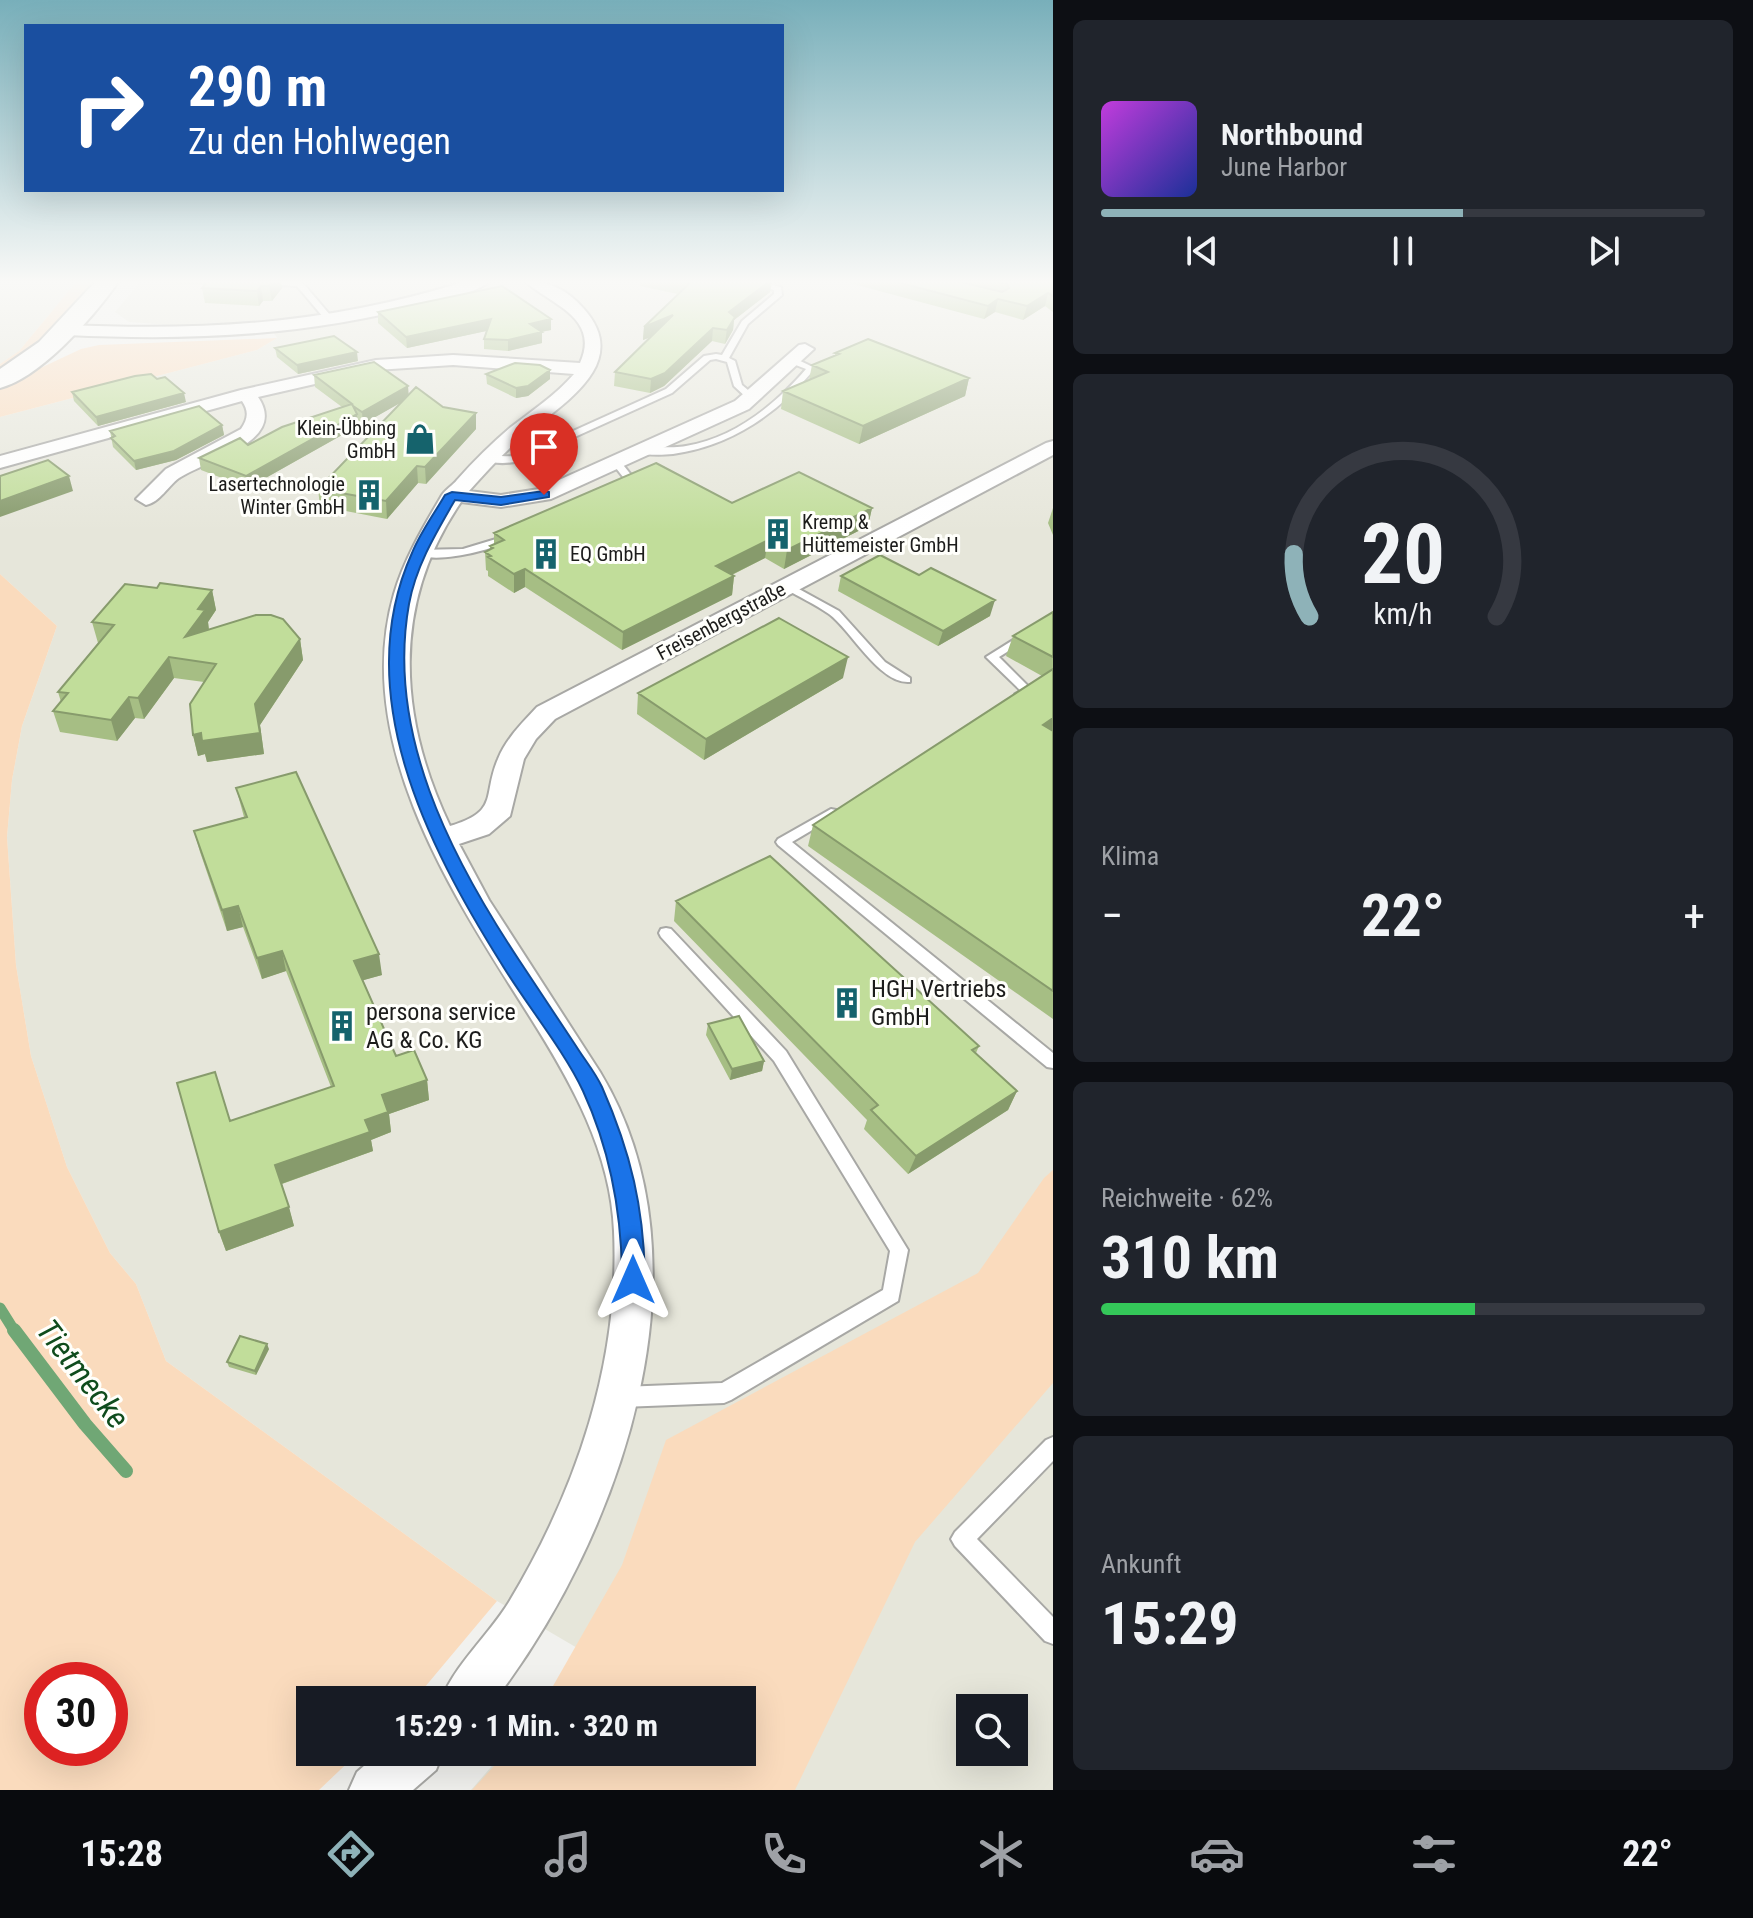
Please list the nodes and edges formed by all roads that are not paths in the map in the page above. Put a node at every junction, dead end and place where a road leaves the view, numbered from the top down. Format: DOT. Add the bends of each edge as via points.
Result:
graph roads {
  1 [pos="26,365"];
  2 [pos="396,365"];
  3 [pos="536,365"];
  4 [pos="587,365"];
  5 [pos="699,365"];
  6 [pos="732,365"];
  7 [pos="786,365"];
  8 [pos="808,365"];
  9 [pos="585,369"];
  10 [pos="0,380"];
  11 [pos="247,394"];
  12 [pos="751,397"];
  13 [pos="1053,447"];
  14 [pos="641,451"];
  15 [pos="485,458"];
  16 [pos="0,462"];
  17 [pos="617,463"];
  18 [pos="619,489"];
  19 [pos="452,495"];
  20 [pos="146,499"];
  21 [pos="521,532"];
  22 [pos="418,553"];
  23 [pos="788,586"];
  24 [pos="1053,618"];
  25 [pos="906,680"];
  26 [pos="1001,709"];
  27 [pos="838,809"];
  28 [pos="441,839"];
  29 [pos="666,933"];
  30 [pos="1053,1062"];
  31 [pos="618,1397"];
  32 [pos="1053,1447"];
  33 [pos="1053,1633"];
  34 [pos="475,1686"];
  35 [pos="402,1766"];
  36 [pos="375,1790"];
  1 -- 10 [label="main road"];
  2 -- 11 [label="street"];
  3 -- 9 [label="street"];
  4 -- 9 [label="street"];
  5 -- 15 [label="lane" via="669,391 523,457"];
  6 -- 12 [label="lane" via="738,386"];
  7 -- 12 [label="street"];
  8 -- 14 [label="lane" via="811,368 795,389 728,435 678,452"];
  9 -- 15 [label="street"];
  11 -- 16 [label="street"];
  11 -- 20 [label="street" via="258,412 251,430 174,472"];
  12 -- 14 [label="street"];
  13 -- 23 [label="street, Freisenbergstraße"];
  14 -- 17 [label="street"];
  15 -- 19 [label="street"];
  17 -- 18 [label="lane" via="633,483"];
  17 -- 19 [label="street" via="544,495 501,501"];
  19 -- 22 [label="street"];
  21 -- 22 [label="lane" via="479,551"];
  22 -- 28 [label="street" via="402,606 397,682 413,771"];
  23 -- 25 [label="lane" via="835,613 881,664"];
  23 -- 28 [label="street, Freisenbergstraße" via="546,713 511,759 500,809 479,827"];
  24 -- 26 [label="lane" via="992,657 1028,692"];
  27 -- 30 [label="lane" via="783,842"];
  28 -- 31 [label="street" via="506,955 591,1087 622,1168 633,1228 633,1306"];
  29 -- 31 [label="lane" via="780,1056 899,1250 891,1295 724,1393"];
  31 -- 34 [label="street" via="572,1531 523,1622"];
  32 -- 33 [label="lane" via="962,1539"];
  35 -- 36 [label="street"];
}
